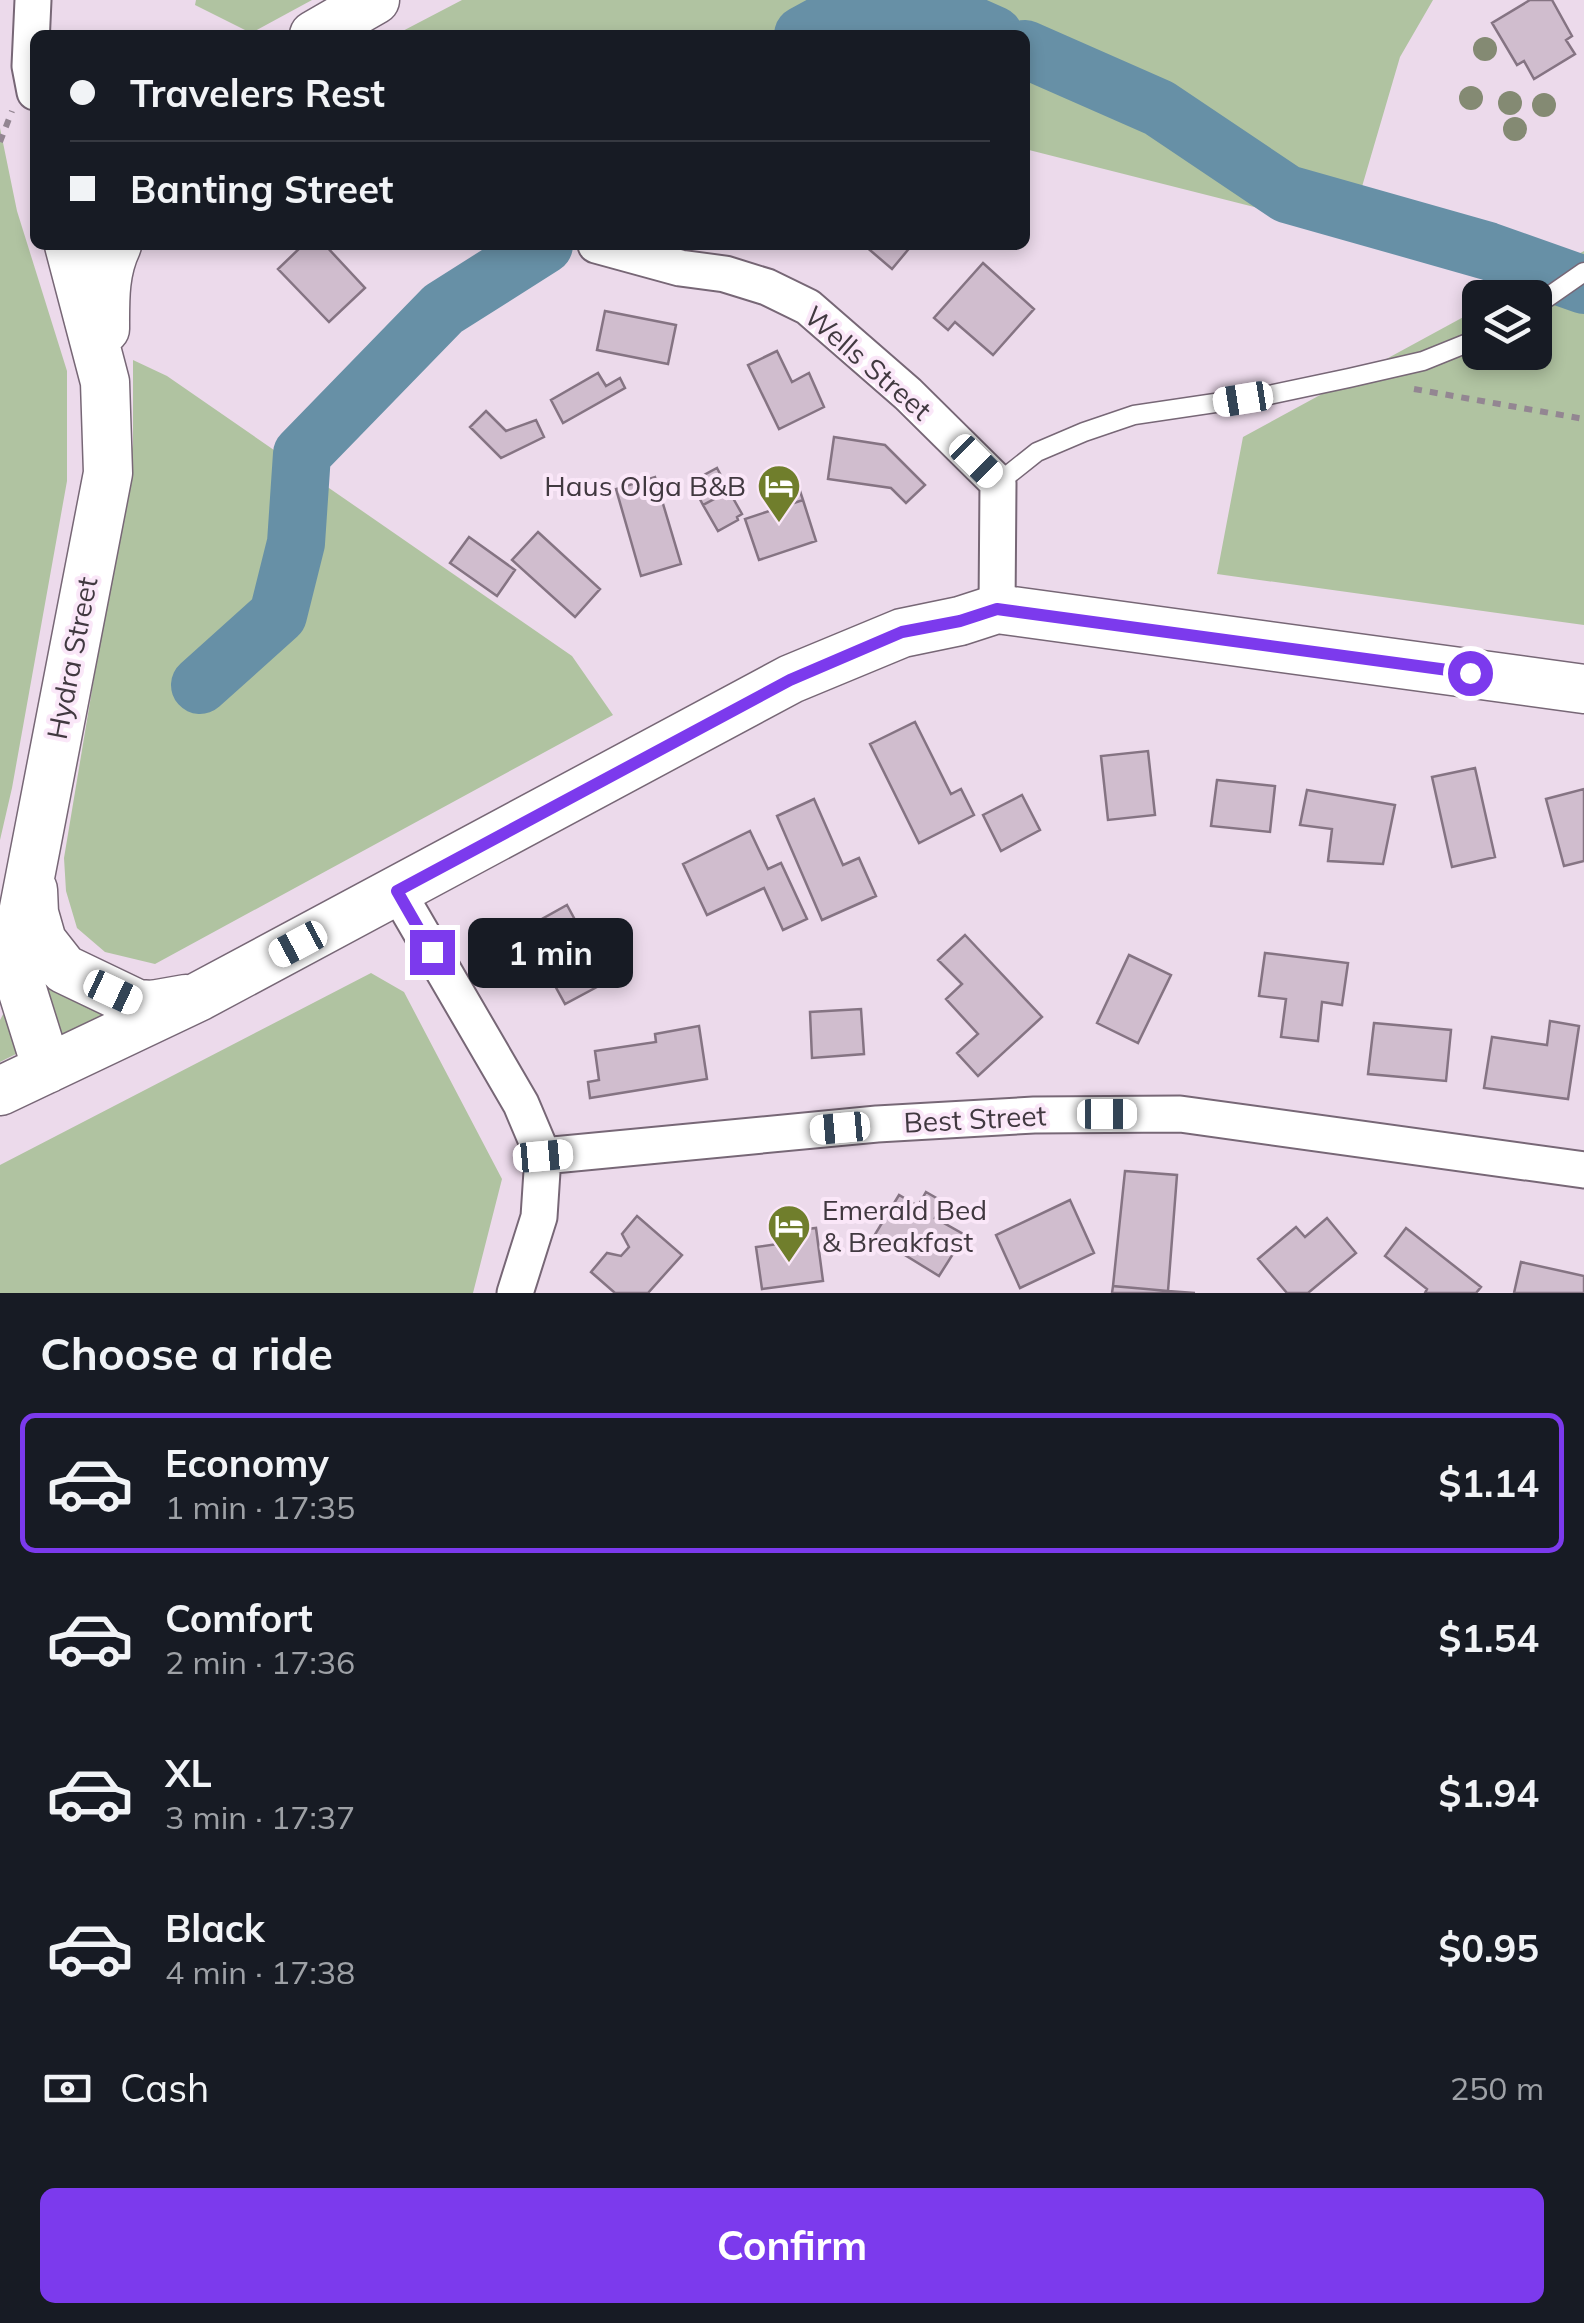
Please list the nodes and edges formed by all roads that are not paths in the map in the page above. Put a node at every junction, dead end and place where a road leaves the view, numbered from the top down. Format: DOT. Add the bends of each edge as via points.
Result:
graph roads {
  1 [pos="35,0"];
  2 [pos="376,0"];
  3 [pos="33,30"];
  4 [pos="41,30"];
  5 [pos="323,30"];
  6 [pos="70,250"];
  7 [pos="114,250"];
  8 [pos="614,250"];
  9 [pos="1584,272"];
  10 [pos="1552,294"];
  11 [pos="1462,345"];
  12 [pos="105,382"];
  13 [pos="998,483"];
  14 [pos="997,609"];
  15 [pos="1584,689"];
  16 [pos="32,866"];
  17 [pos="397,891"];
  18 [pos="8,984"];
  19 [pos="198,998"];
  20 [pos="47,1069"];
  21 [pos="0,1091"];
  22 [pos="543,1156"];
  23 [pos="1584,1170"];
  24 [pos="515,1293"];
  1 -- 3 [label="street"];
  1 -- 4 [label="street"];
  2 -- 5 [label="street"];
  6 -- 12 [label="street, Hydra Street"];
  7 -- 12 [label="street" via="105,286"];
  8 -- 13 [label="street, Wells Street" via="724,274 808,307"];
  9 -- 10 [label="lane"];
  11 -- 13 [label="lane" via="1349,378 1134,416 1037,452"];
  12 -- 16 [label="street, Hydra Street" via="108,473"];
  13 -- 14 [label="street"];
  14 -- 15 [label="street"];
  14 -- 17 [label="street" via="902,632 790,680"];
  16 -- 18 [label="street, Hydra Street"];
  16 -- 19 [label="street" via="42,942 64,969 138,1004"];
  17 -- 19 [label="street"];
  17 -- 22 [label="street"];
  18 -- 20 [label="street, Hydra Street"];
  19 -- 20 [label="street"];
  20 -- 21 [label="street"];
  22 -- 23 [label="street, Best Street" via="877,1124 1180,1114"];
  22 -- 24 [label="street" via="539,1218"];
}
